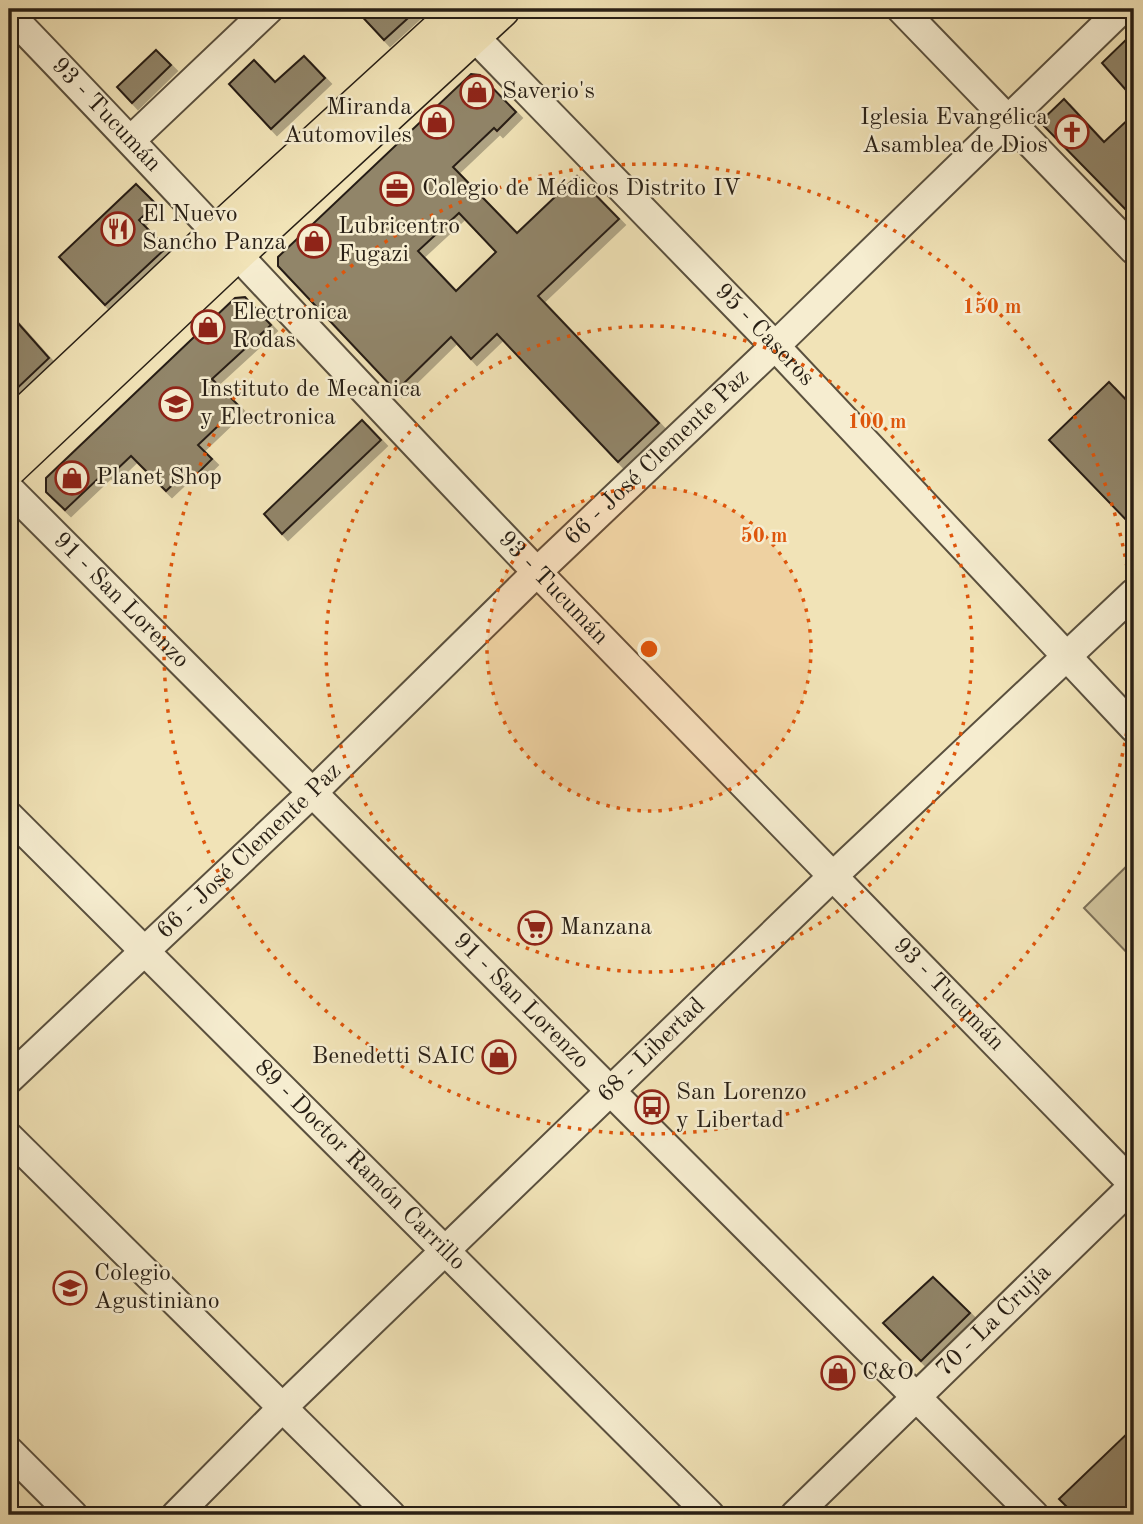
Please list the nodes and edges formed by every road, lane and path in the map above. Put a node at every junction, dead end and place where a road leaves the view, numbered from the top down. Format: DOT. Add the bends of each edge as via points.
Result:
graph roads {
  1 [pos="269,9"];
  2 [pos="501,9"];
  3 [pos="901,9"];
  4 [pos="1122,9"];
  5 [pos="9,14"];
  6 [pos="460,18"];
  7 [pos="1007,118"];
  8 [pos="131,140"];
  9 [pos="226,244"];
  10 [pos="1134,250"];
  11 [pos="775,346"];
  12 [pos="9,430"];
  13 [pos="9,467"];
  14 [pos="9,489"];
  15 [pos="537,572"];
  16 [pos="1134,593"];
  17 [pos="1066,657"];
  18 [pos="1134,728"];
  19 [pos="311,794"];
  20 [pos="9,816"];
  21 [pos="833,876"];
  22 [pos="144,950"];
  23 [pos="9,1079"];
  24 [pos="610,1093"];
  25 [pos="9,1137"];
  26 [pos="1134,1185"];
  27 [pos="445,1252"];
  28 [pos="914,1397"];
  29 [pos="283,1407"];
  30 [pos="9,1451"];
  31 [pos="73,1515"];
  32 [pos="176,1515"];
  33 [pos="391,1515"];
  34 [pos="710,1515"];
  35 [pos="795,1515"];
  36 [pos="1034,1515"];
  1 -- 8 [label="street"];
  2 -- 6 [label="main road"];
  3 -- 7 [label="street"];
  4 -- 7 [label="street, 66 - José Clemente Paz"];
  5 -- 8 [label="street, 93 - Tucumán"];
  6 -- 9 [label="main road"];
  6 -- 11 [label="street, 95 - Caseros"];
  7 -- 10 [label="street"];
  7 -- 11 [label="street, 66 - José Clemente Paz"];
  8 -- 9 [label="street, 93 - Tucumán"];
  9 -- 12 [label="main road"];
  9 -- 13 [label="main road"];
  9 -- 15 [label="street, 93 - Tucumán"];
  11 -- 15 [label="street, 66 - José Clemente Paz"];
  11 -- 17 [label="street, 95 - Caseros"];
  14 -- 19 [label="street, 91 - San Lorenzo"];
  15 -- 19 [label="street, 66 - José Clemente Paz"];
  15 -- 21 [label="street, 93 - Tucumán"];
  16 -- 17 [label="street, 68 - Libertad"];
  17 -- 18 [label="street, 95 - Caseros"];
  17 -- 21 [label="street, 68 - Libertad"];
  19 -- 22 [label="street, 66 - José Clemente Paz"];
  19 -- 24 [label="street, 91 - San Lorenzo"];
  20 -- 22 [label="street, 89 - Doctor Ramón Carrillo"];
  21 -- 24 [label="street, 68 - Libertad"];
  21 -- 26 [label="street, 93 - Tucumán"];
  22 -- 23 [label="street, 66 - José Clemente Paz"];
  22 -- 27 [label="street, 89 - Doctor Ramón Carrillo"];
  24 -- 27 [label="street, 68 - Libertad"];
  24 -- 28 [label="street, 91 - San Lorenzo"];
  25 -- 29 [label="street"];
  26 -- 28 [label="street, 70 - La Crujía"];
  27 -- 29 [label="street, 68 - Libertad"];
  27 -- 34 [label="street, 89 - Doctor Ramón Carrillo"];
  28 -- 35 [label="street, 70 - La Crujía"];
  28 -- 36 [label="street, 91 - San Lorenzo"];
  29 -- 32 [label="street, 68 - Libertad"];
  29 -- 33 [label="street"];
  30 -- 31 [label="street"];
}
